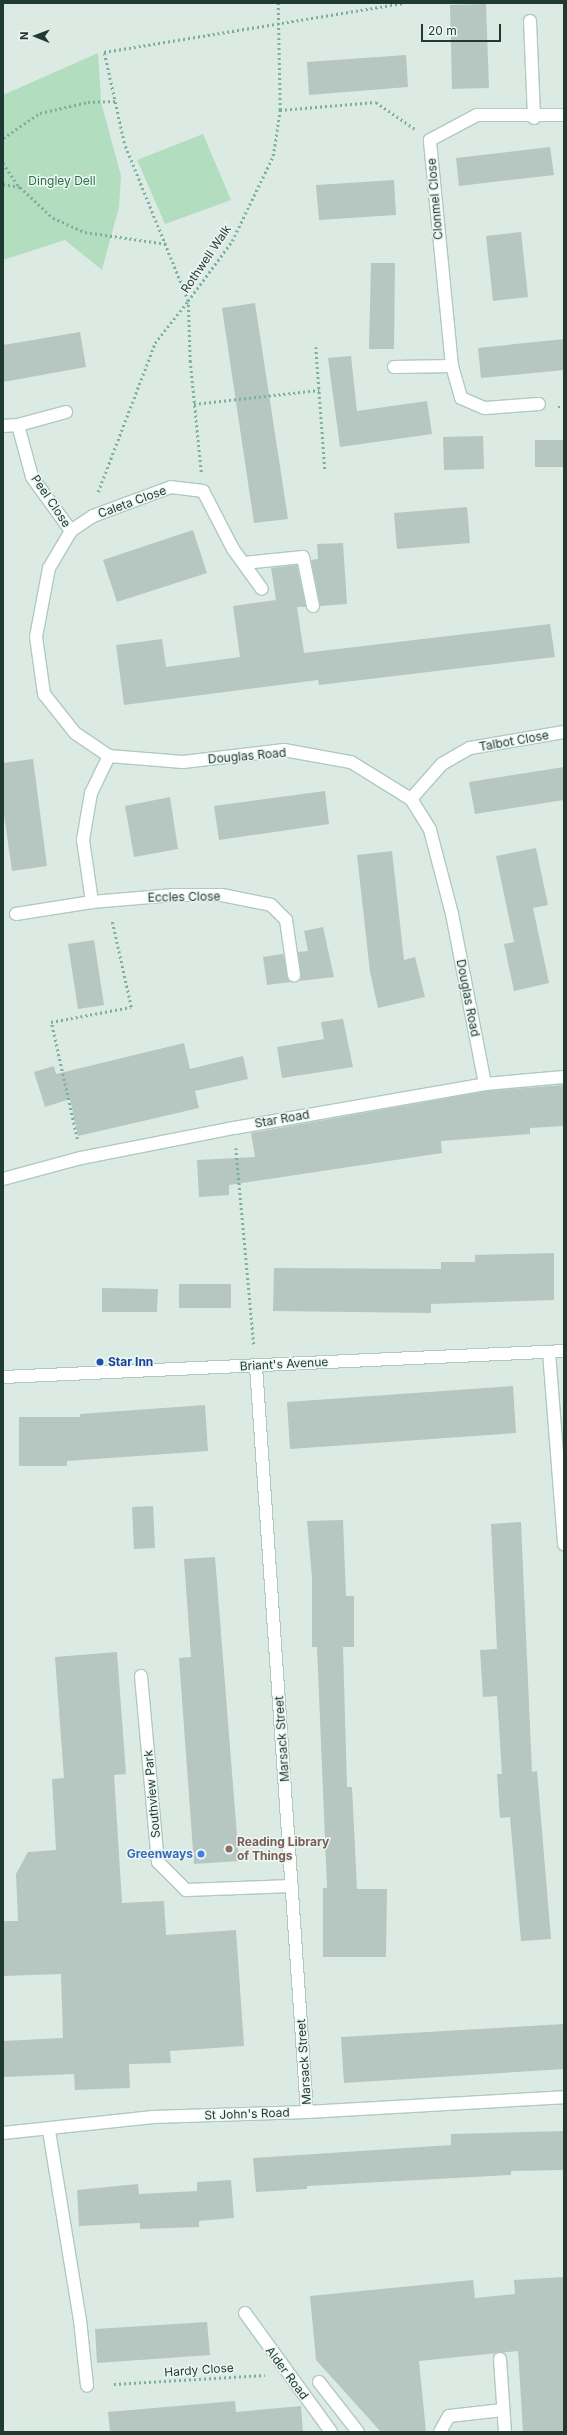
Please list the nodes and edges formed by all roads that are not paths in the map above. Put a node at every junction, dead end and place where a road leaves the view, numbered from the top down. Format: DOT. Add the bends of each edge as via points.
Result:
graph roads {
  1 [pos="530,20"];
  2 [pos="564,115"];
  3 [pos="534,118"];
  4 [pos="452,366"];
  5 [pos="394,367"];
  6 [pos="539,404"];
  7 [pos="66,412"];
  8 [pos="18,425"];
  9 [pos="3,426"];
  10 [pos="71,531"];
  11 [pos="244,563"];
  12 [pos="262,589"];
  13 [pos="313,606"];
  14 [pos="564,732"];
  15 [pos="109,756"];
  16 [pos="411,799"];
  17 [pos="92,902"];
  18 [pos="16,914"];
  19 [pos="294,975"];
  20 [pos="564,1077"];
  21 [pos="486,1084"];
  22 [pos="3,1179"];
  23 [pos="564,1351"];
  24 [pos="549,1352"];
  25 [pos="256,1366"];
  26 [pos="3,1377"];
  27 [pos="564,1544"];
  28 [pos="141,1676"];
  29 [pos="292,1886"];
  30 [pos="564,2097"];
  31 [pos="308,2112"];
  32 [pos="49,2131"];
  33 [pos="3,2133"];
  34 [pos="245,2313"];
  35 [pos="500,2359"];
  36 [pos="319,2382"];
  37 [pos="87,2386"];
  38 [pos="503,2410"];
  39 [pos="331,2432"];
  40 [pos="358,2432"];
  41 [pos="440,2432"];
  42 [pos="504,2432"];
  1 -- 3 [label="street"];
  2 -- 3 [label="street"];
  3 -- 4 [label="street, Clonmel Close" via="476,115 430,140"];
  4 -- 5 [label="street"];
  4 -- 6 [label="street, Clonmel Close" via="461,398 485,408"];
  7 -- 8 [label="street"];
  8 -- 9 [label="street"];
  8 -- 10 [label="street, Peel Close" via="32,477"];
  10 -- 11 [label="street, Caleta Close" via="93,516 171,488 203,491 233,549"];
  10 -- 15 [label="street, Douglas Road" via="49,568 36,637 44,694 75,733"];
  11 -- 12 [label="street"];
  11 -- 13 [label="street" via="303,557"];
  14 -- 16 [label="street, Talbot Close" via="470,748 442,764"];
  15 -- 16 [label="street, Douglas Road" via="182,762 284,750 351,762"];
  15 -- 17 [label="street" via="91,793 83,840"];
  16 -- 21 [label="street, Douglas Road" via="430,830 452,914"];
  17 -- 18 [label="street, Eccles Close"];
  17 -- 19 [label="street, Eccles Close" via="174,895 222,895 271,905 286,920"];
  20 -- 21 [label="street, Star Road"];
  21 -- 22 [label="street, Star Road" via="234,1128 81,1158"];
  23 -- 24 [label="street, Briant's Avenue"];
  24 -- 25 [label="street, Briant's Avenue"];
  24 -- 27 [label="street"];
  25 -- 26 [label="street, Briant's Avenue"];
  25 -- 29 [label="street, Marsack Street"];
  28 -- 29 [label="street, Southview Park" via="158,1862 186,1890"];
  29 -- 31 [label="street, Marsack Street"];
  30 -- 31 [label="street, St John's Road"];
  31 -- 32 [label="street, St John's Road" via="153,2117"];
  32 -- 33 [label="street, St John's Road"];
  32 -- 37 [label="street" via="80,2320"];
  34 -- 39 [label="street, Alder Road" via="285,2374"];
  35 -- 38 [label="street"];
  36 -- 40 [label="street"];
  38 -- 41 [label="street" via="449,2416"];
  38 -- 42 [label="street"];
}
